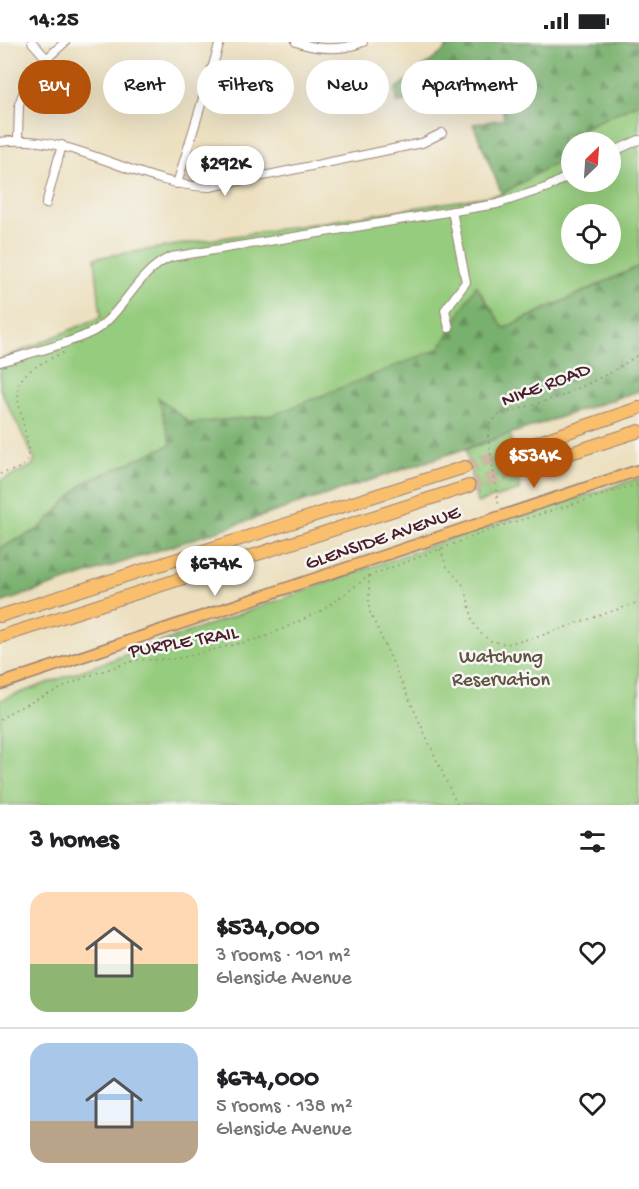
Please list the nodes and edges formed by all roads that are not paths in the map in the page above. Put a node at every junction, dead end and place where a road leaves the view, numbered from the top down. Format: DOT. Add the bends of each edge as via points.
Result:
graph roads {
  1 [pos="32,42"];
  2 [pos="65,42"];
  3 [pos="220,42"];
  4 [pos="296,42"];
  5 [pos="363,42"];
  6 [pos="46,58"];
  7 [pos="442,133"];
  8 [pos="18,139"];
  9 [pos="639,140"];
  10 [pos="0,142"];
  11 [pos="62,146"];
  12 [pos="621,148"];
  13 [pos="561,179"];
  14 [pos="177,184"];
  15 [pos="45,204"];
  16 [pos="452,211"];
  17 [pos="449,328"];
  18 [pos="0,362"];
  19 [pos="639,408"];
  20 [pos="639,430"];
  21 [pos="518,449"];
  22 [pos="465,467"];
  23 [pos="520,469"];
  24 [pos="639,470"];
  25 [pos="469,486"];
  26 [pos="0,616"];
  27 [pos="0,637"];
  28 [pos="0,684"];
  1 -- 6 [label="street"];
  2 -- 6 [label="street"];
  3 -- 14 [label="street"];
  4 -- 5 [label="street" via="325,49"];
  6 -- 8 [label="street" via="25,85 19,104"];
  7 -- 14 [label="street" via="422,143 210,187"];
  8 -- 10 [label="street"];
  8 -- 11 [label="street"];
  9 -- 12 [label="street"];
  11 -- 14 [label="street"];
  11 -- 15 [label="street"];
  13 -- 16 [label="street" via="497,204"];
  16 -- 17 [label="street" via="466,282 446,310"];
  16 -- 18 [label="street" via="171,257 153,267 94,332"];
  19 -- 21 [label="highway"];
  20 -- 23 [label="highway"];
  22 -- 26 [label="highway"];
  24 -- 28 [label="main road, GLENSIDE AVENUE"];
  25 -- 27 [label="highway"];
}
